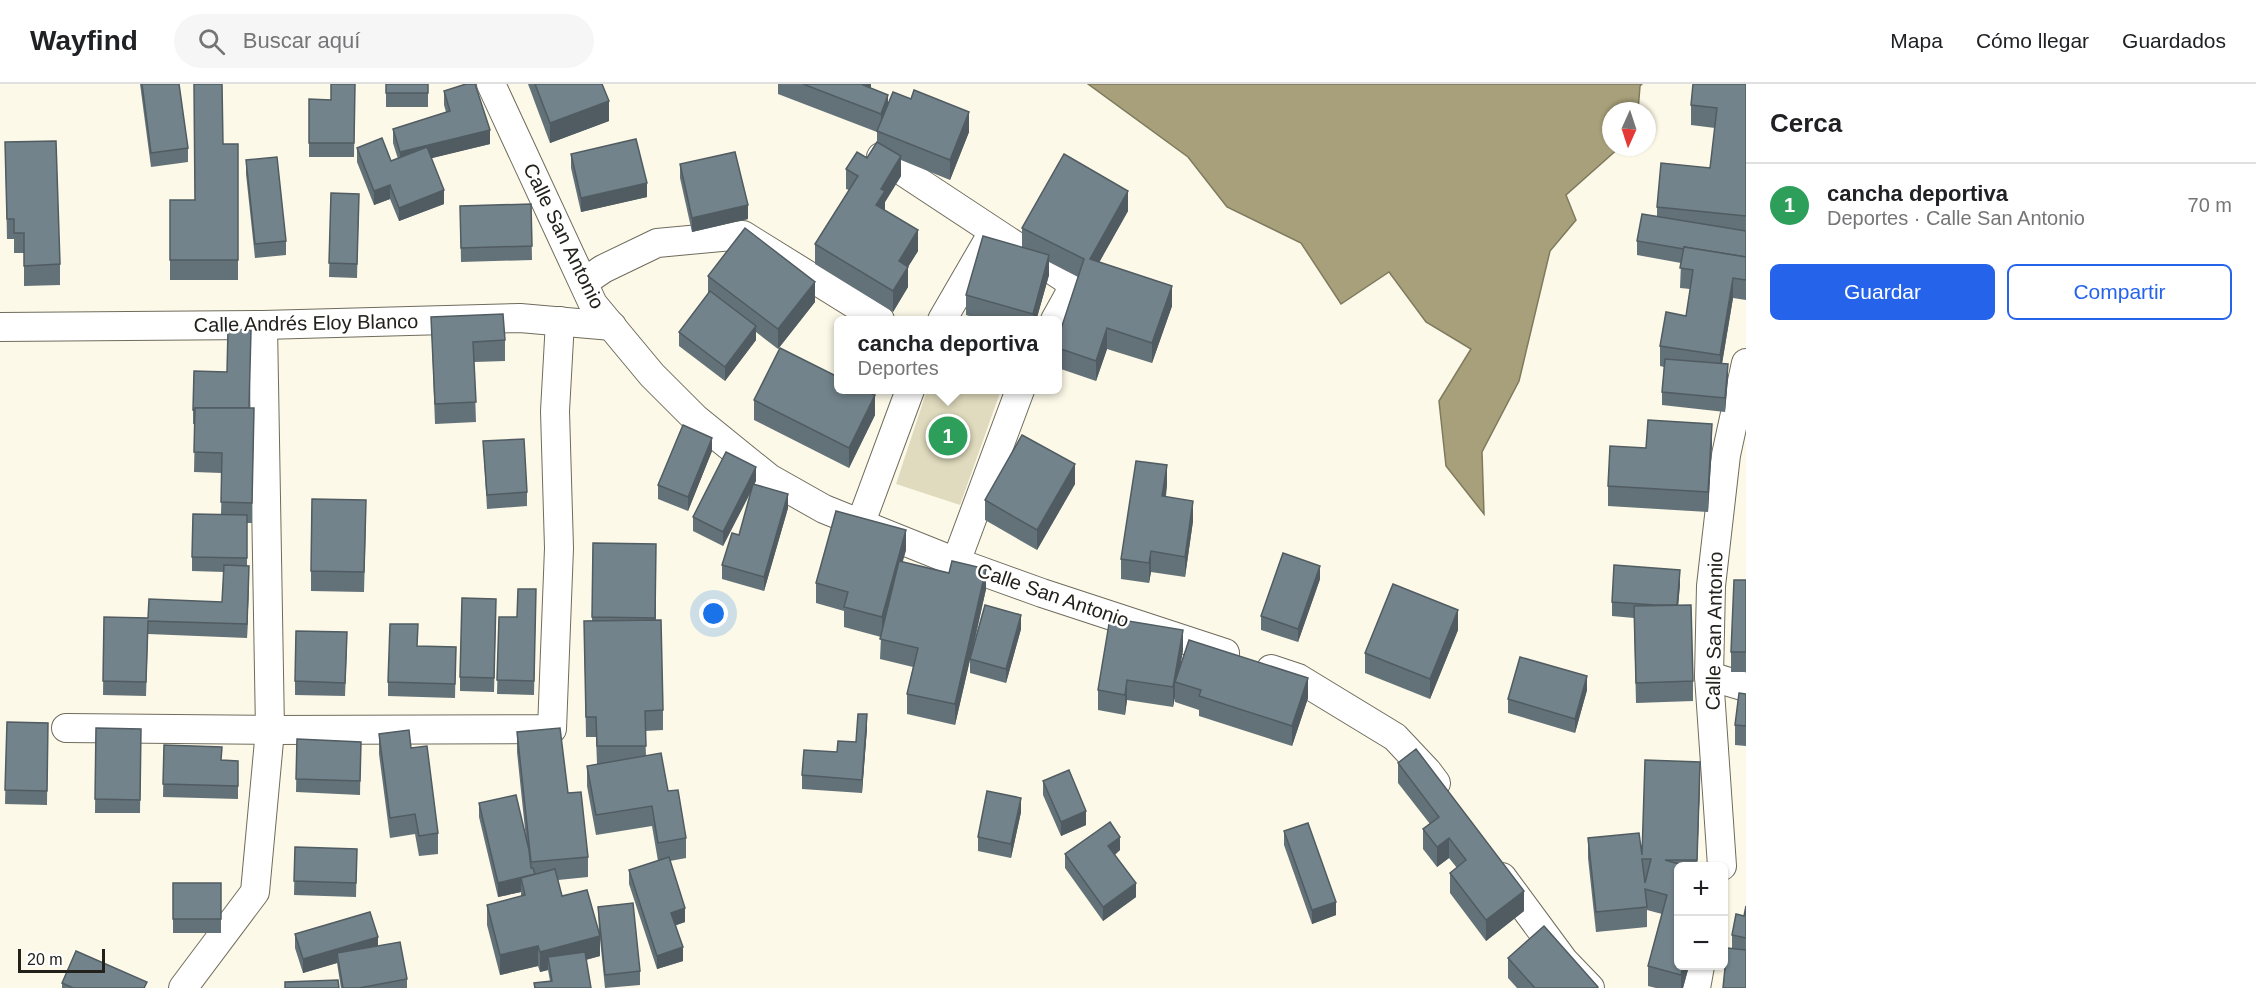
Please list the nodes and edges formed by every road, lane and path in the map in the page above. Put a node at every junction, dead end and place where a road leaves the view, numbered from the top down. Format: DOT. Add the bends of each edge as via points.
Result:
graph roads {
  1 [pos="491,84"];
  2 [pos="881,157"];
  3 [pos="993,232"];
  4 [pos="584,282"];
  5 [pos="872,316"];
  6 [pos="945,316"];
  7 [pos="1058,316"];
  8 [pos="560,321"];
  9 [pos="263,325"];
  10 [pos="0,327"];
  11 [pos="612,327"];
  12 [pos="1746,363"];
  13 [pos="909,394"];
  14 [pos="1019,394"];
  15 [pos="1736,458"];
  16 [pos="860,525"];
  17 [pos="956,562"];
  18 [pos="1709,676"];
  19 [pos="1746,687"];
  20 [pos="66,728"];
  21 [pos="270,730"];
  22 [pos="1448,800"];
  23 [pos="1484,852"];
  24 [pos="1723,862"];
  25 [pos="1728,869"];
  26 [pos="1746,874"];
  27 [pos="1699,970"];
  28 [pos="183,988"];
  29 [pos="1590,988"];
  30 [pos="1695,988"];
  1 -- 4 [label="street, Calle San Antonio"];
  2 -- 3 [label="street"];
  3 -- 6 [label="street"];
  3 -- 7 [label="street" via="1069,281 1070,292"];
  4 -- 5 [label="street" via="603,268 657,243 743,235"];
  4 -- 11 [label="street, Calle San Antonio" via="593,304"];
  8 -- 9 [label="street, Calle Andrés Eloy Blanco" via="520,318"];
  8 -- 11 [label="street, Calle Andrés Eloy Blanco"];
  8 -- 21 [label="street" via="555,411 558,548 552,729"];
  9 -- 10 [label="street, Calle Andrés Eloy Blanco"];
  9 -- 21 [label="street"];
  11 -- 16 [label="street, Calle San Antonio" via="696,419 769,478"];
  12 -- 15 [label="street, Calle San Antonio"];
  13 -- 16 [label="street"];
  14 -- 17 [label="street"];
  15 -- 18 [label="street, Calle San Antonio" via="1711,586"];
  16 -- 17 [label="street, Calle San Antonio"];
  17 -- 22 [label="street, Calle San Antonio" via="1298,678 1395,737 1428,771"];
  18 -- 19 [label="street"];
  18 -- 24 [label="street, Calle San Antonio"];
  20 -- 21 [label="street"];
  21 -- 28 [label="street" via="255,892"];
  23 -- 29 [label="street" via="1539,929"];
  25 -- 26 [label="street"];
  27 -- 30 [label="street"];
}
